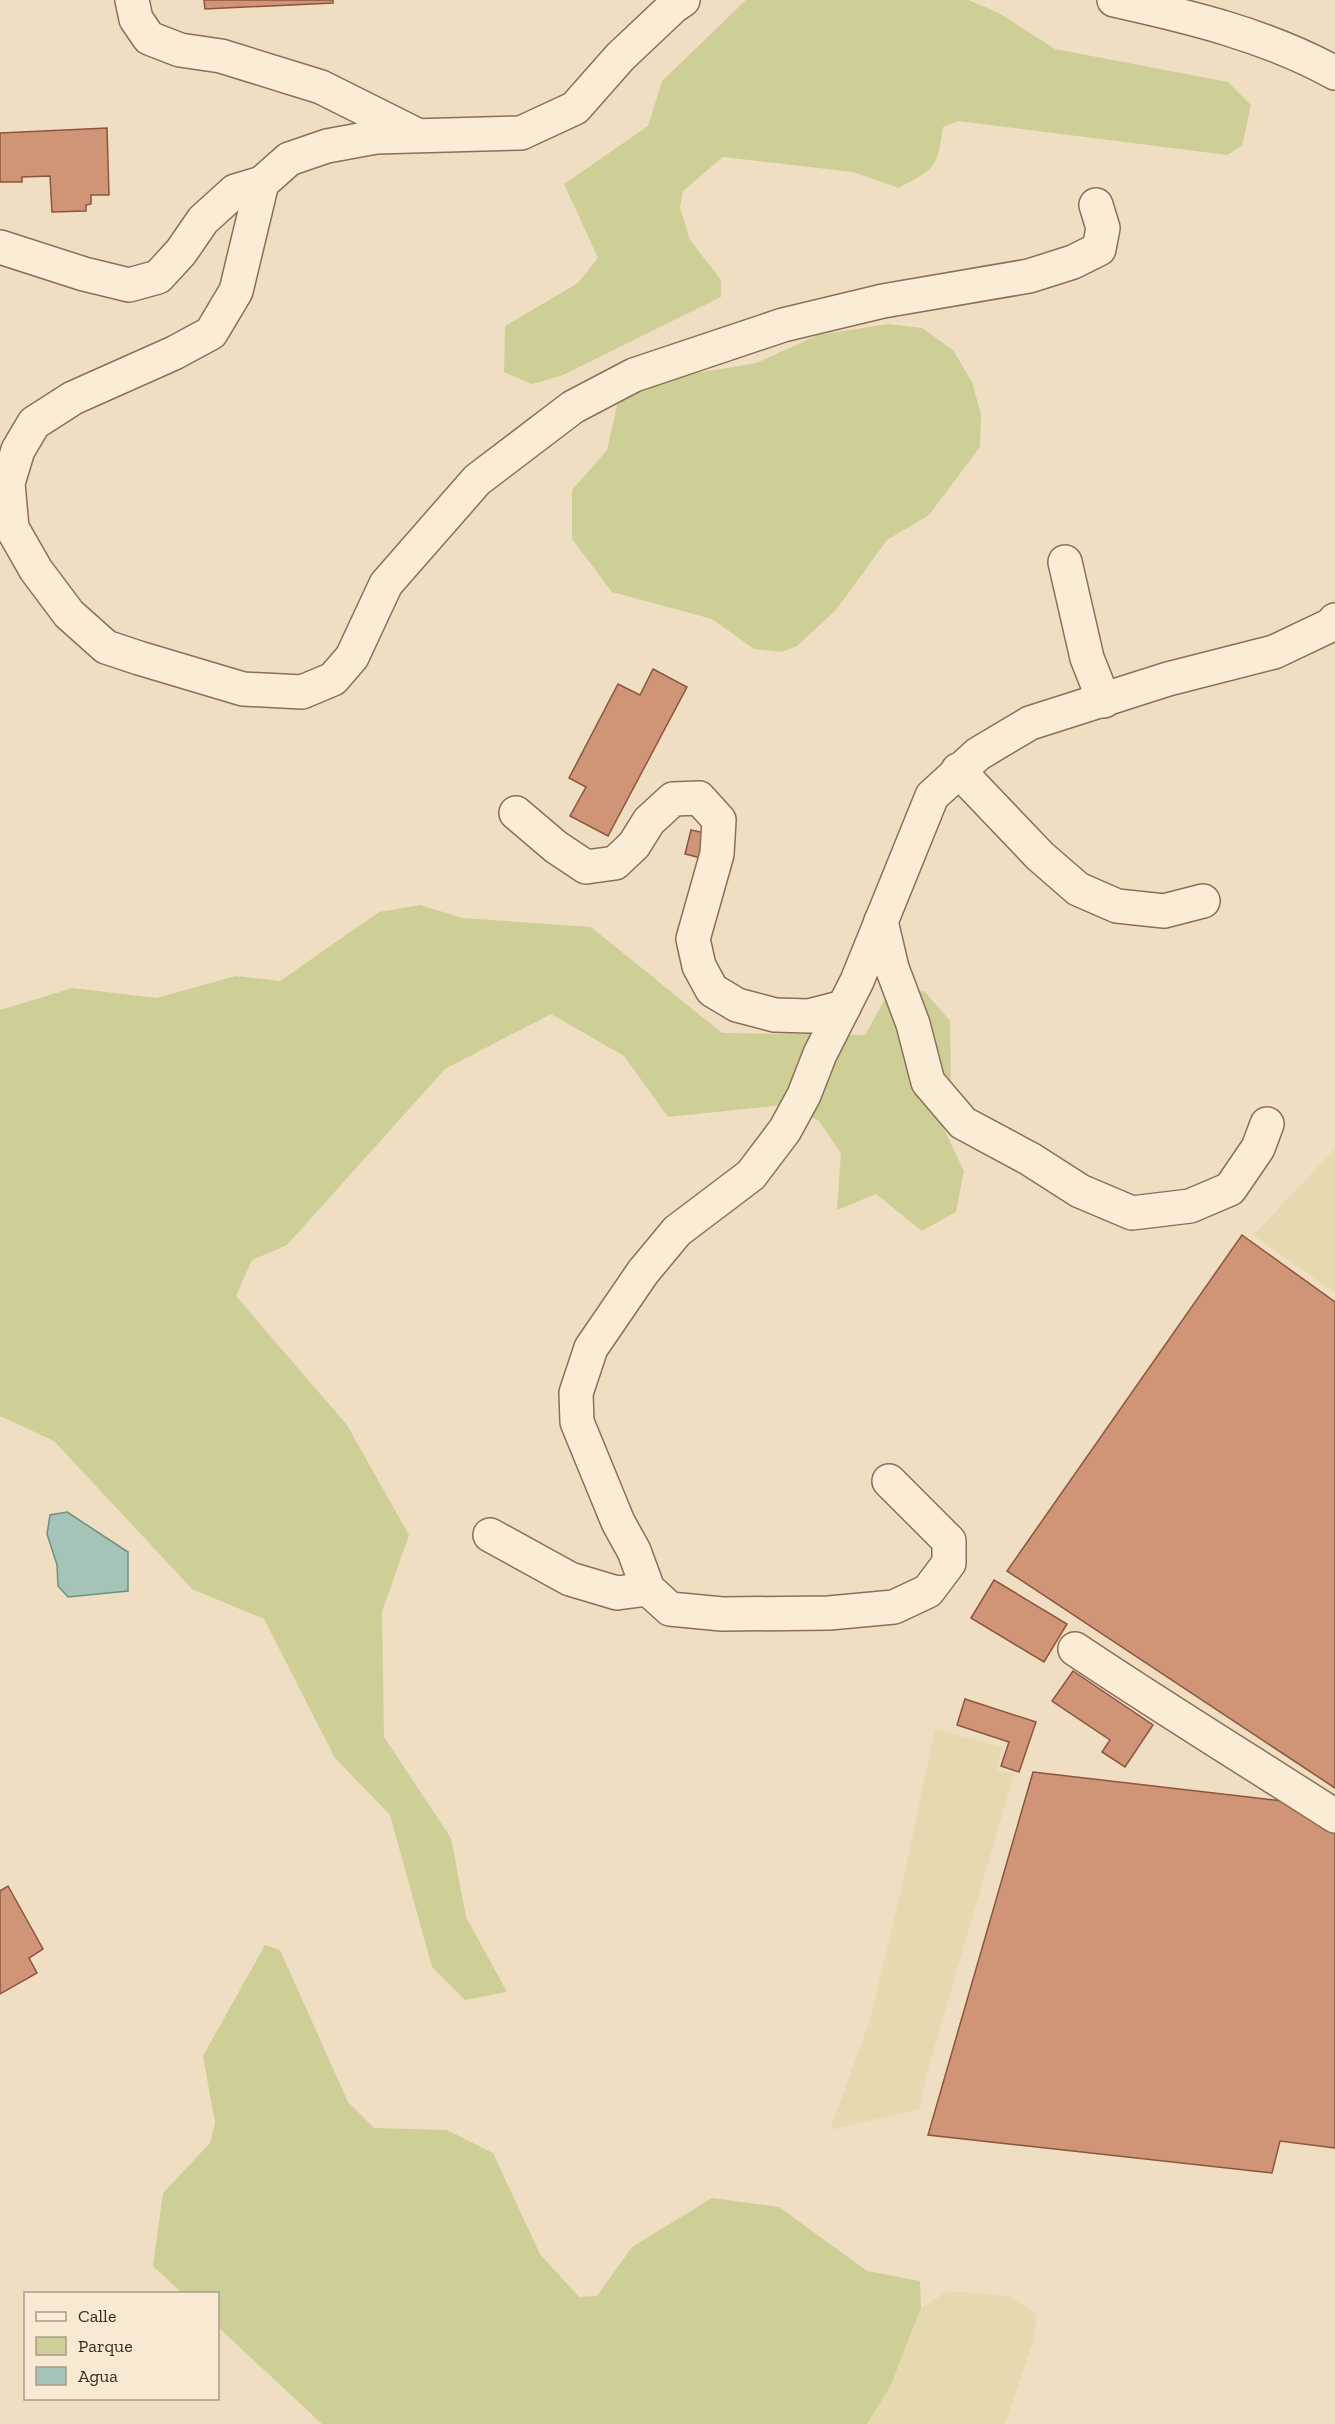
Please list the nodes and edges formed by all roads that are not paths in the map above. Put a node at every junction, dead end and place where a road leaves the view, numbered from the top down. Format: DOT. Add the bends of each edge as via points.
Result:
graph roads {
  1 [pos="132,0"];
  2 [pos="683,0"];
  3 [pos="1114,0"];
  4 [pos="1335,73"];
  5 [pos="419,136"];
  6 [pos="262,183"];
  7 [pos="1096,206"];
  8 [pos="0,247"];
  9 [pos="1065,561"];
  10 [pos="1335,620"];
  11 [pos="1104,700"];
  12 [pos="958,770"];
  13 [pos="516,813"];
  14 [pos="1203,901"];
  15 [pos="881,921"];
  16 [pos="844,1007"];
  17 [pos="1267,1124"];
  18 [pos="889,1481"];
  19 [pos="490,1535"];
  20 [pos="648,1589"];
  21 [pos="1075,1649"];
  22 [pos="1335,1816"];
  1 -- 5 [label="lane" via="136,19 150,38 180,50 221,56 321,87"];
  2 -- 5 [label="lane" via="620,57 574,108 521,133"];
  3 -- 4 [label="lane" via="1245,33"];
  5 -- 6 [label="lane" via="376,136 327,146 289,159"];
  6 -- 7 [label="lane" via="236,291 211,333 73,398 34,423 18,450 8,483 12,528 36,570 69,614 106,647 243,689 302,692 333,679 352,657 386,584 477,480 573,407 634,375 783,325 883,301 1029,276 1073,262 1099,249 1103,228"];
  6 -- 8 [label="lane" via="235,191 203,220 158,278 129,285"];
  9 -- 11 [label="lane" via="1087,658"];
  10 -- 11 [label="lane" via="1274,652"];
  11 -- 12 [label="lane" via="1030,723"];
  12 -- 14 [label="lane" via="1040,856 1078,889 1117,906 1164,911"];
  12 -- 15 [label="lane" via="932,796"];
  13 -- 16 [label="lane" via="586,867 615,863 634,845 649,821 673,799 699,798 719,820 717,854 693,939 699,966 712,990 737,1005 775,1015 809,1016"];
  15 -- 16 [label="lane"];
  15 -- 17 [label="lane" via="928,1082 963,1123 1080,1191 1132,1213 1190,1206 1230,1189 1258,1148"];
  16 -- 20 [label="lane" via="804,1095 752,1175 677,1231 643,1272 591,1348 576,1393 577,1422"];
  18 -- 20 [label="lane" via="949,1541 949,1563 928,1591 894,1607 829,1613 722,1614 670,1610"];
  19 -- 20 [label="lane" via="570,1579 617,1593"];
  21 -- 22 [label="lane"];
}
